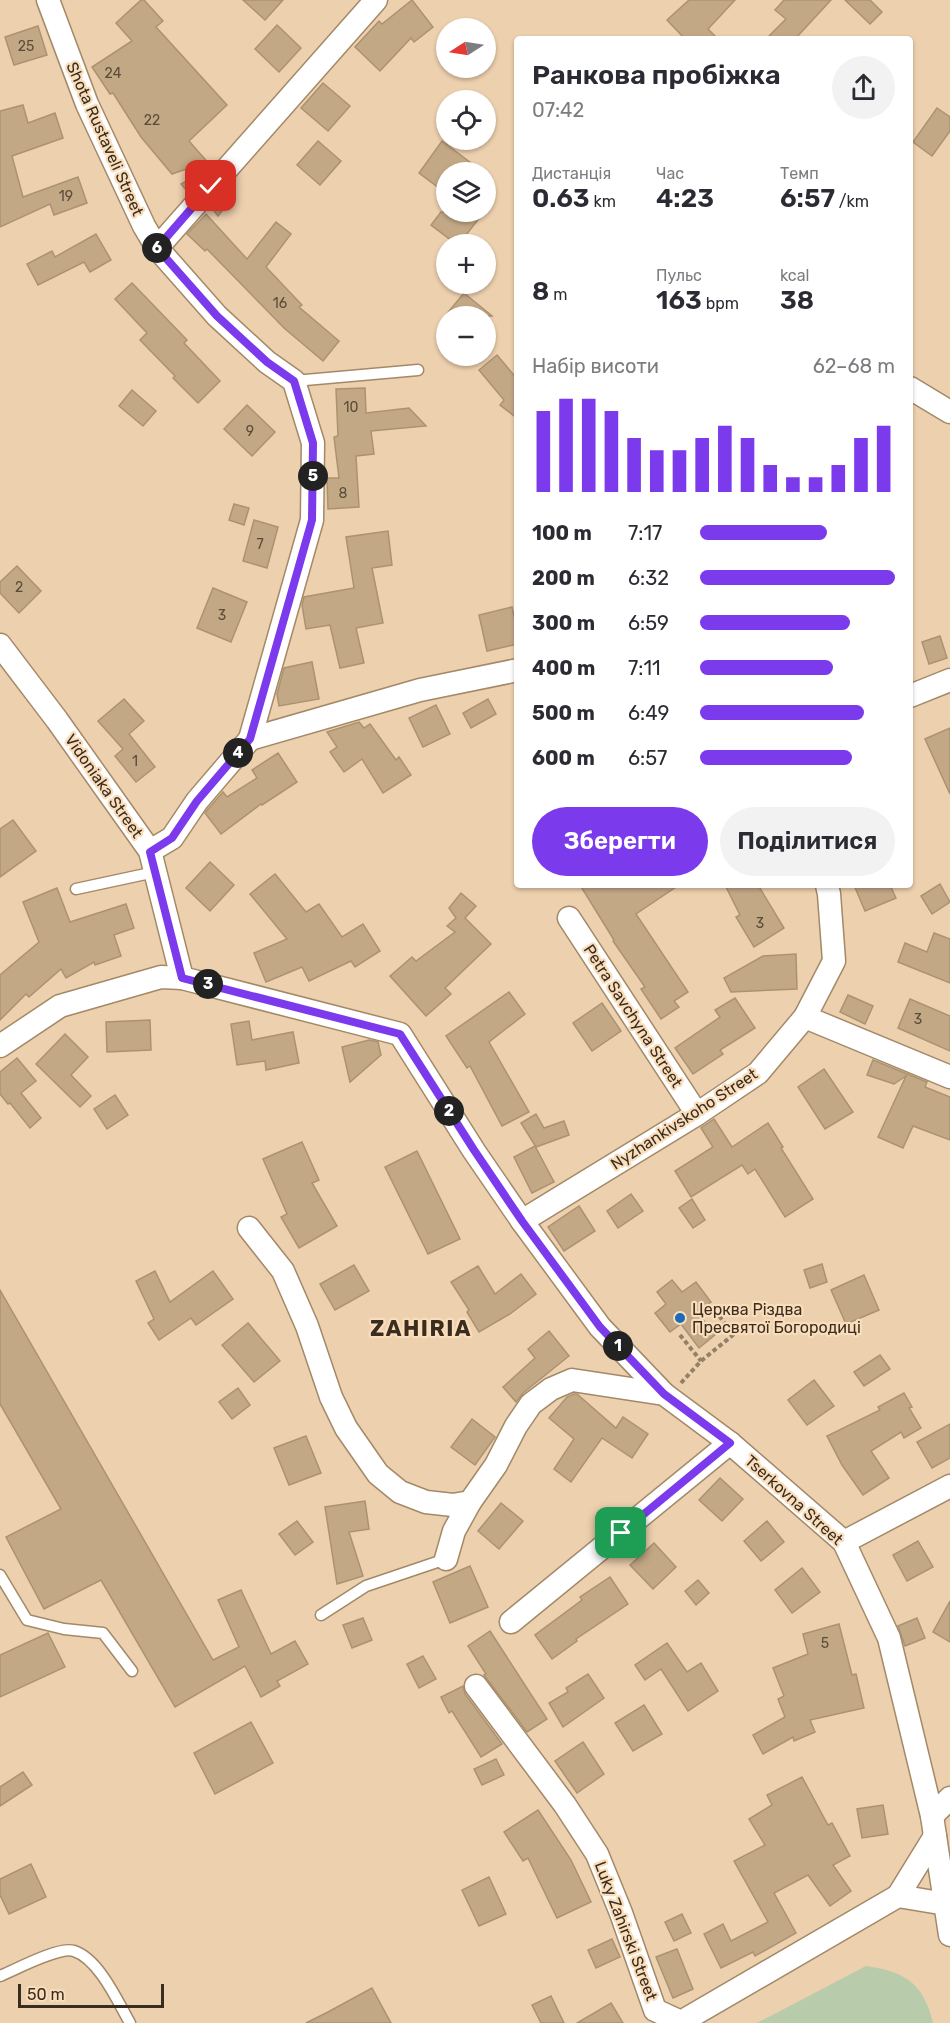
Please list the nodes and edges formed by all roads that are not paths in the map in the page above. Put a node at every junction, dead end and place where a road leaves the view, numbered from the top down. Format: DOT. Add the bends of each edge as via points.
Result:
graph roads {
  1 [pos="48,0"];
  2 [pos="376,0"];
  3 [pos="157,248"];
  4 [pos="418,370"];
  5 [pos="294,381"];
  6 [pos="913,390"];
  7 [pos="950,412"];
  8 [pos="0,645"];
  9 [pos="514,671"];
  10 [pos="950,680"];
  11 [pos="913,695"];
  12 [pos="250,739"];
  13 [pos="153,862"];
  14 [pos="828,888"];
  15 [pos="76,889"];
  16 [pos="569,918"];
  17 [pos="182,978"];
  18 [pos="805,1017"];
  19 [pos="0,1046"];
  20 [pos="950,1077"];
  21 [pos="697,1114"];
  22 [pos="522,1221"];
  23 [pos="249,1228"];
  24 [pos="667,1396"];
  25 [pos="730,1443"];
  26 [pos="950,1486"];
  27 [pos="470,1502"];
  28 [pos="844,1542"];
  29 [pos="446,1559"];
  30 [pos="0,1575"];
  31 [pos="321,1615"];
  32 [pos="511,1622"];
  33 [pos="132,1671"];
  34 [pos="476,1686"];
  35 [pos="950,1798"];
  36 [pos="933,1826"];
  37 [pos="898,1896"];
  38 [pos="946,1904"];
  39 [pos="950,1935"];
  40 [pos="0,1976"];
  41 [pos="680,2022"];
  42 [pos="130,2023"];
  1 -- 3 [label="street, Shota Rustaveli Street" via="87,104"];
  2 -- 3 [label="street"];
  3 -- 5 [label="street, Shota Rustaveli Street" via="217,316"];
  4 -- 5 [label="lane"];
  5 -- 12 [label="street" via="313,443 312,520"];
  6 -- 7 [label="street"];
  8 -- 13 [label="street, Vidoniaka Street" via="57,720"];
  9 -- 12 [label="street" via="420,690"];
  10 -- 11 [label="street"];
  12 -- 13 [label="street" via="197,801"];
  13 -- 15 [label="lane"];
  13 -- 17 [label="street, Vidoniaka Street"];
  14 -- 18 [label="street, Nyzhankivskoho Street" via="834,961"];
  16 -- 21 [label="street, Petra Savchyna Street"];
  17 -- 19 [label="street, Tserkovna Street" via="161,977 60,1006"];
  17 -- 22 [label="street, Tserkovna Street" via="400,1034"];
  18 -- 20 [label="street"];
  18 -- 21 [label="street, Nyzhankivskoho Street" via="758,1073"];
  21 -- 22 [label="street, Nyzhankivskoho Street"];
  22 -- 24 [label="street, Tserkovna Street" via="600,1327"];
  23 -- 27 [label="street" via="283,1272 308,1326 331,1397 346,1428 378,1474 400,1492 426,1502"];
  24 -- 25 [label="street, Tserkovna Street"];
  24 -- 27 [label="street" via="572,1380 551,1389 531,1404"];
  25 -- 28 [label="street, Tserkovna Street"];
  25 -- 32 [label="street"];
  26 -- 28 [label="street"];
  27 -- 29 [label="street" via="454,1531"];
  28 -- 36 [label="street, Tserkovna Street" via="888,1638"];
  29 -- 31 [label="lane" via="366,1586"];
  30 -- 33 [label="lane" via="27,1620 103,1633"];
  34 -- 41 [label="street, Luky Zahirski Street" via="597,1854 656,2010"];
  35 -- 36 [label="street, Luky Zahirski Street"];
  36 -- 37 [label="street, Luky Zahirski Street"];
  36 -- 38 [label="street, Tserkovna Street"];
  37 -- 38 [label="street"];
  37 -- 41 [label="street, Luky Zahirski Street"];
  38 -- 39 [label="street, Tserkovna Street"];
  40 -- 42 [label="lane" via="73,1950 101,1974"];
}
